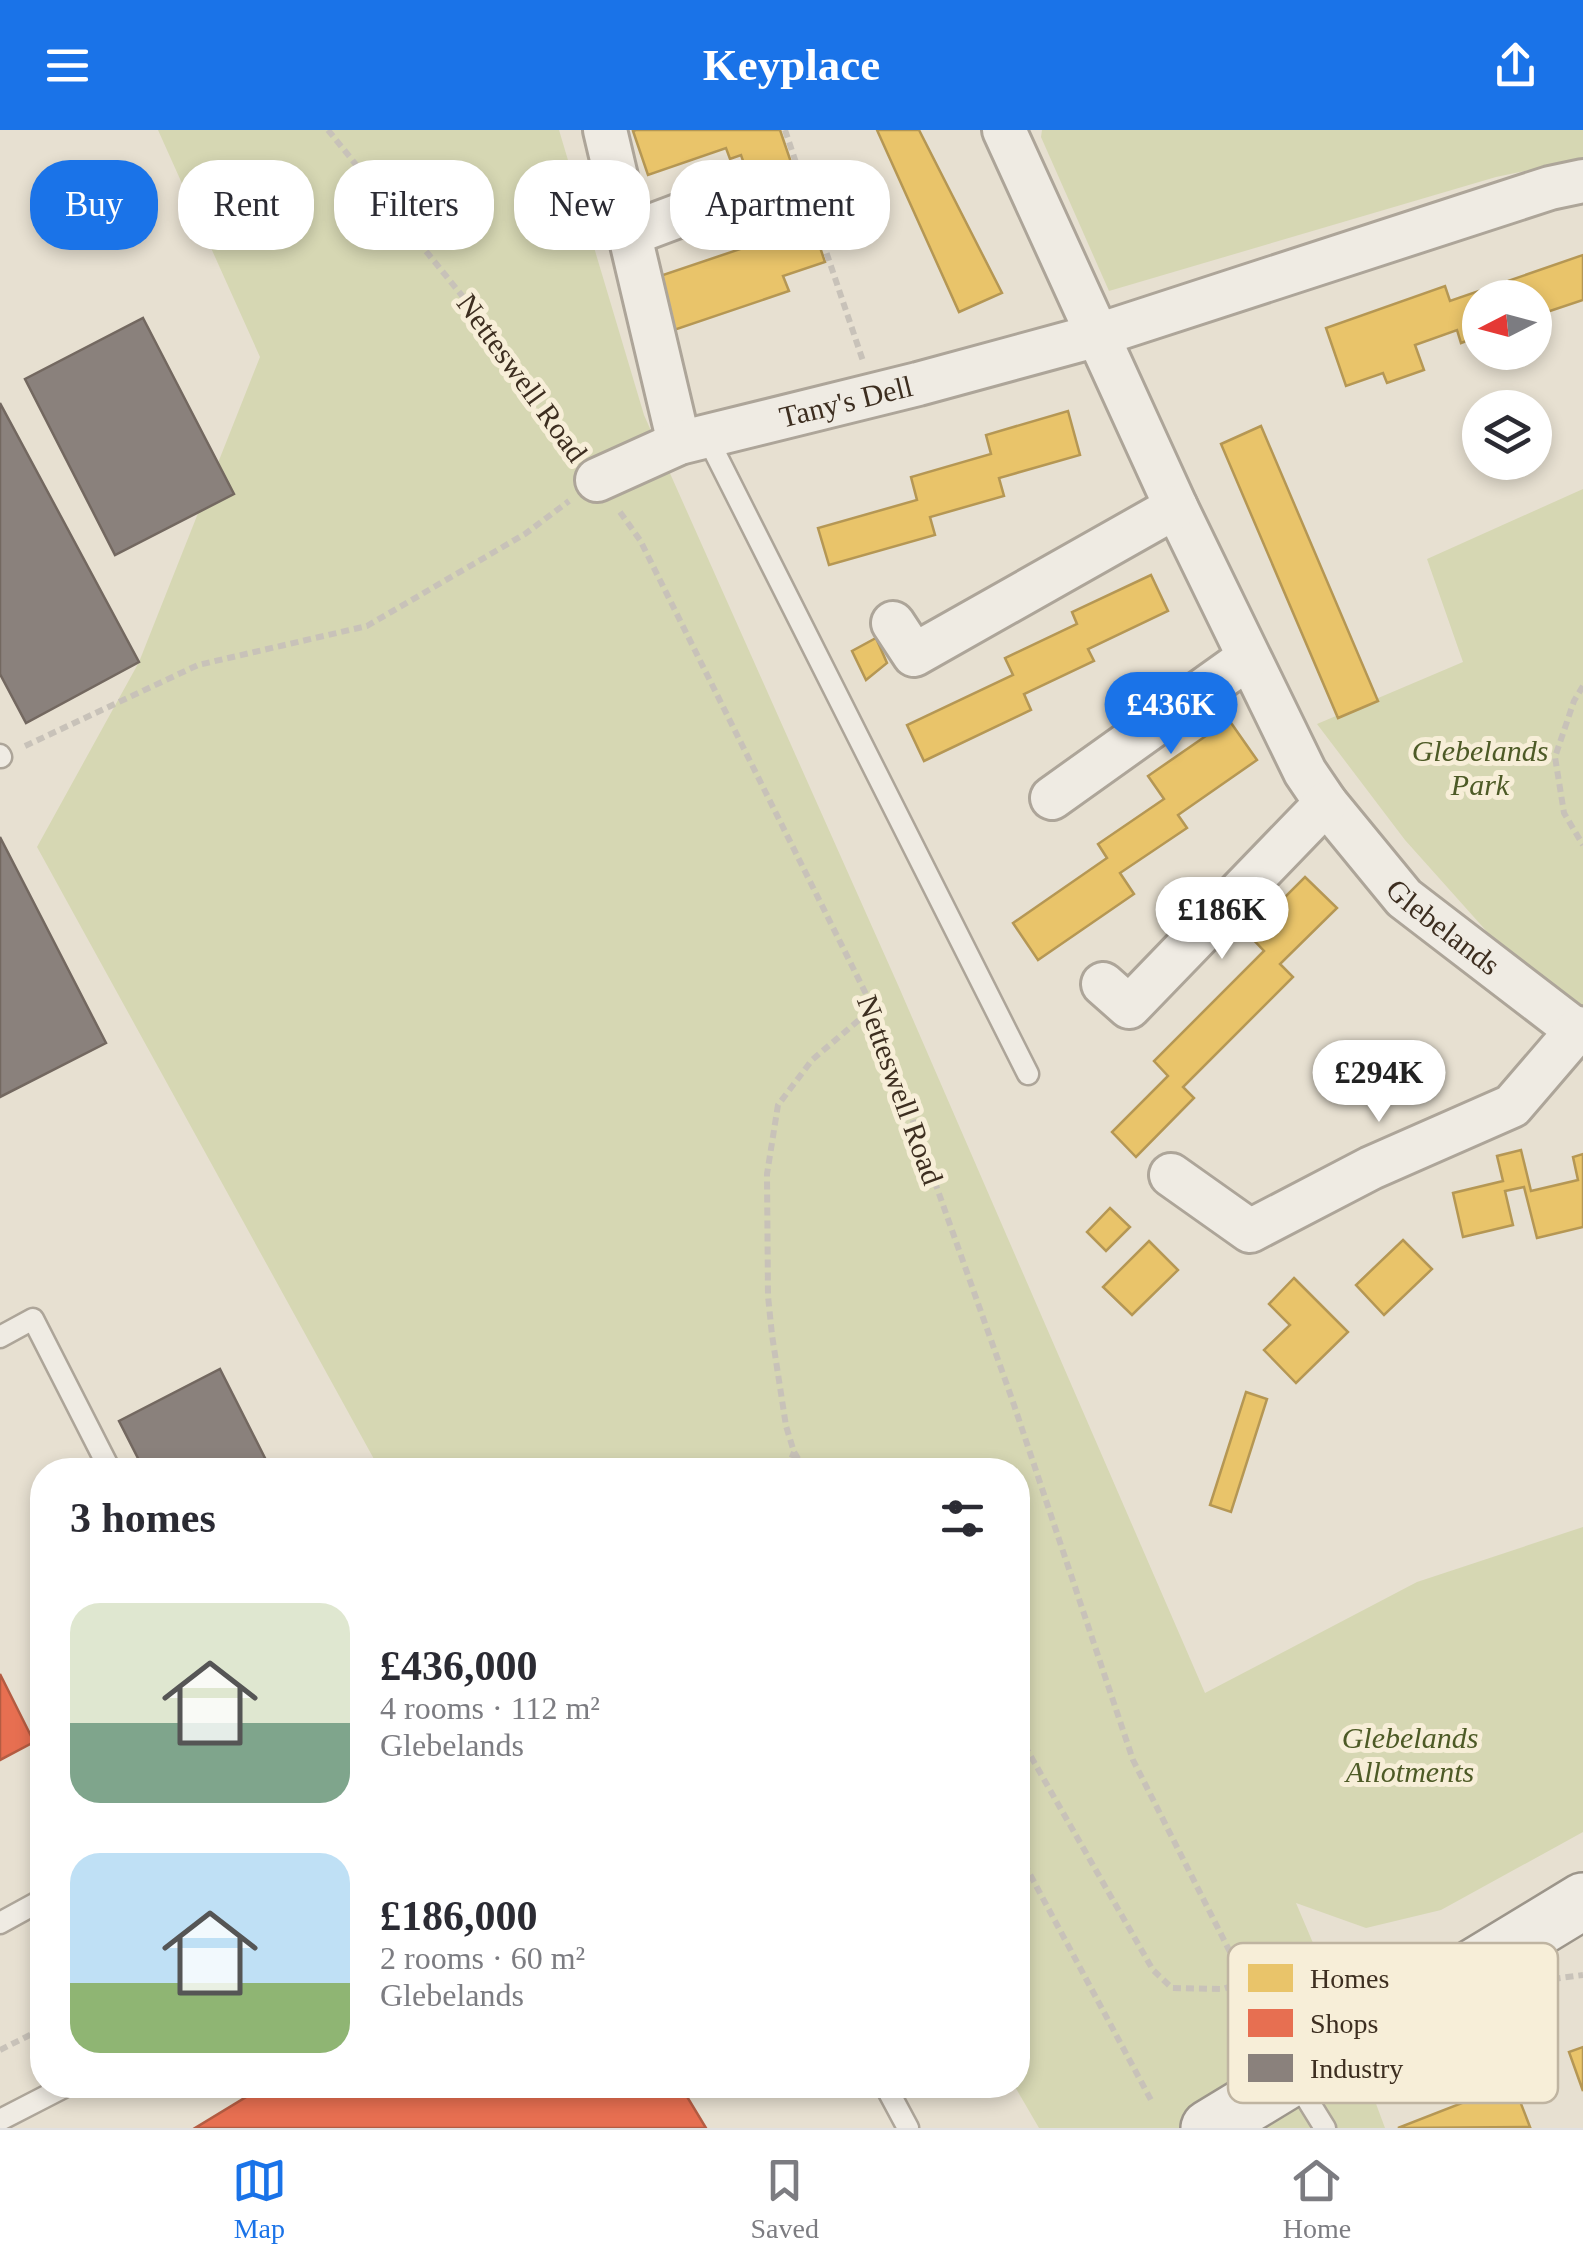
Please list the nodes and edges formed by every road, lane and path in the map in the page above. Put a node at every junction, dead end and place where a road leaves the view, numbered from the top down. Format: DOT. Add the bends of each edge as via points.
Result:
graph roads {
  1 [pos="328,130"];
  2 [pos="605,130"];
  3 [pos="785,130"];
  4 [pos="1004,130"];
  5 [pos="612,160"];
  6 [pos="1583,181"];
  7 [pos="635,250"];
  8 [pos="1098,335"];
  9 [pos="875,395"];
  10 [pos="693,440"];
  11 [pos="598,480"];
  12 [pos="1176,507"];
  13 [pos="893,623"];
  14 [pos="1248,658"];
  15 [pos="1583,686"];
  16 [pos="1,756"];
  17 [pos="1052,798"];
  18 [pos="1326,804"];
  19 [pos="1583,845"];
  20 [pos="1103,984"];
  21 [pos="873,1008"];
  22 [pos="1581,1029"];
  23 [pos="1028,1074"];
  24 [pos="1171,1175"];
  25 [pos="0,1337"];
  26 [pos="794,1452"];
  27 [pos="104,1458"];
  28 [pos="792,1458"];
  29 [pos="798,1458"];
  30 [pos="1030,1755"];
  31 [pos="1030,1874"];
  32 [pos="1583,1901"];
  33 [pos="30,1906"];
  34 [pos="0,1922"];
  35 [pos="1514,1943"];
  36 [pos="1228,1946"];
  37 [pos="1228,1986"];
  38 [pos="30,2035"];
  39 [pos="0,2050"];
  40 [pos="43,2098"];
  41 [pos="892,2098"];
  42 [pos="1151,2100"];
  43 [pos="1250,2103"];
  44 [pos="1309,2103"];
  45 [pos="0,2120"];
  46 [pos="908,2128"];
  47 [pos="1208,2128"];
  48 [pos="1325,2128"];
  1 -- 11 [label="path, Netteswell Road" via="472,308"];
  2 -- 5 [label="street"];
  3 -- 9 [label="path"];
  4 -- 8 [label="street"];
  6 -- 8 [label="street, Tany's Dell"];
  7 -- 10 [label="street"];
  8 -- 9 [label="street, Tany's Dell"];
  8 -- 12 [label="street, Glebelands"];
  9 -- 10 [label="street, Tany's Dell"];
  10 -- 11 [label="street, Tany's Dell"];
  10 -- 23 [label="lane"];
  11 -- 16 [label="path" via="525,534 367,626 198,665"];
  11 -- 21 [label="path, Netteswell Road" via="640,540"];
  12 -- 13 [label="street" via="914,655"];
  12 -- 14 [label="street, Glebelands"];
  14 -- 17 [label="street"];
  14 -- 18 [label="street, Glebelands"];
  15 -- 19 [label="path" via="1555,756 1564,812"];
  18 -- 20 [label="street" via="1129,1007"];
  18 -- 22 [label="street, Glebelands" via="1404,898"];
  21 -- 26 [label="path" via="812,1060 778,1105 767,1174 768,1296"];
  21 -- 36 [label="path, Netteswell Road" via="1133,1760"];
  22 -- 24 [label="street, Glebelands" via="1512,1106 1250,1231"];
  25 -- 27 [label="lane" via="33,1319"];
  26 -- 28 [label="path"];
  26 -- 29 [label="path"];
  30 -- 37 [label="path" via="1153,1970 1172,1988"];
  31 -- 42 [label="path"];
  32 -- 35 [label="street"];
  33 -- 34 [label="lane"];
  38 -- 39 [label="path"];
  40 -- 45 [label="lane"];
  41 -- 46 [label="lane"];
  43 -- 47 [label="street"];
  44 -- 48 [label="lane"];
}
